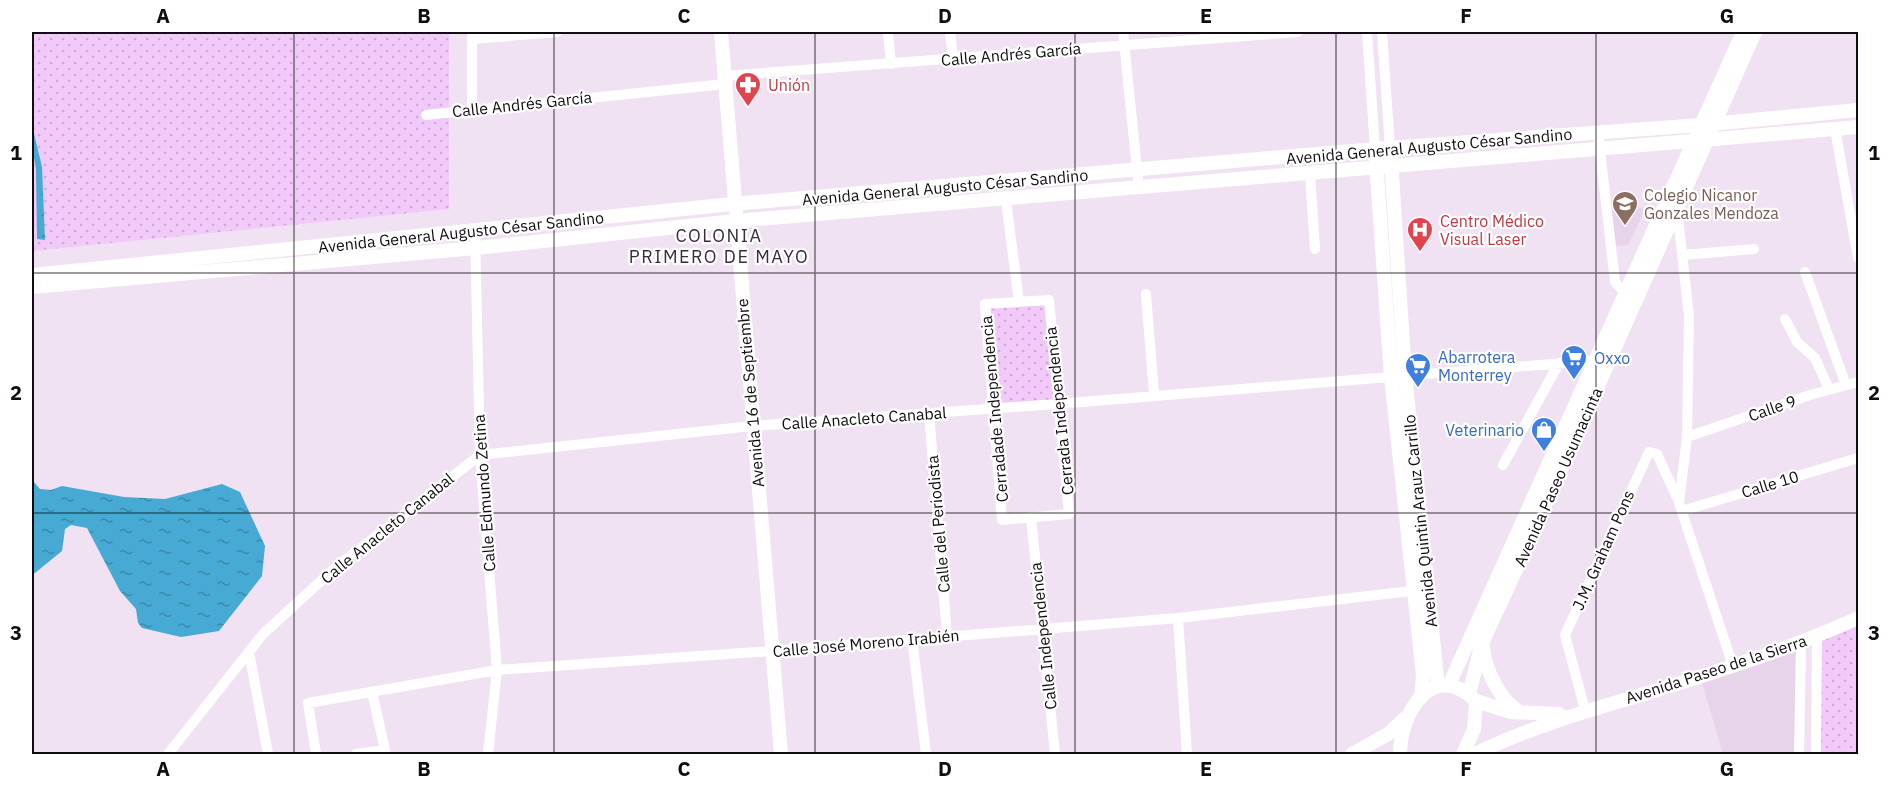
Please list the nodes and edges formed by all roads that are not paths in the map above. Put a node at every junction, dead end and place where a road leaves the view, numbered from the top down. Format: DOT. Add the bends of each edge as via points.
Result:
graph roads {
  1 [pos="556,32"];
  2 [pos="721,32"];
  3 [pos="888,32"];
  4 [pos="950,32"];
  5 [pos="1123,32"];
  6 [pos="1298,32"];
  7 [pos="1367,32"];
  8 [pos="1382,32"];
  9 [pos="1743,32"];
  10 [pos="1755,32"];
  11 [pos="472,35"];
  12 [pos="1124,45"];
  13 [pos="953,58"];
  14 [pos="891,64"];
  15 [pos="725,80"];
  16 [pos="472,109"];
  17 [pos="1858,110"];
  18 [pos="426,115"];
  19 [pos="1715,124"];
  20 [pos="1700,125"];
  21 [pos="1858,127"];
  22 [pos="1835,129"];
  23 [pos="1598,133"];
  24 [pos="1701,140"];
  25 [pos="1390,148"];
  26 [pos="1600,148"];
  27 [pos="1375,149"];
  28 [pos="1391,167"];
  29 [pos="1376,168"];
  30 [pos="1137,171"];
  31 [pos="1310,174"];
  32 [pos="1139,189"];
  33 [pos="1006,200"];
  34 [pos="733,204"];
  35 [pos="1677,209"];
  36 [pos="735,221"];
  37 [pos="475,231"];
  38 [pos="476,248"];
  39 [pos="1315,249"];
  40 [pos="1754,249"];
  41 [pos="1683,255"];
  42 [pos="1858,258"];
  43 [pos="1805,272"];
  44 [pos="32,275"];
  45 [pos="32,287"];
  46 [pos="1625,293"];
  47 [pos="1146,294"];
  48 [pos="1019,302"];
  49 [pos="1785,319"];
  50 [pos="1604,360"];
  51 [pos="1559,363"];
  52 [pos="1398,376"];
  53 [pos="1858,382"];
  54 [pos="1846,385"];
  55 [pos="1829,389"];
  56 [pos="1154,394"];
  57 [pos="1057,404"];
  58 [pos="995,408"];
  59 [pos="929,413"];
  60 [pos="752,426"];
  61 [pos="1687,436"];
  62 [pos="480,455"];
  63 [pos="1858,458"];
  64 [pos="1503,465"];
  65 [pos="1681,507"];
  66 [pos="1031,517"];
  67 [pos="1420,590"];
  68 [pos="1178,618"];
  69 [pos="1858,618"];
  70 [pos="1042,629"];
  71 [pos="947,635"];
  72 [pos="1817,637"];
  73 [pos="912,639"];
  74 [pos="1483,639"];
  75 [pos="1801,642"];
  76 [pos="772,651"];
  77 [pos="249,652"];
  78 [pos="1733,666"];
  79 [pos="497,670"];
  80 [pos="1444,686"];
  81 [pos="372,692"];
  82 [pos="1421,698"];
  83 [pos="1473,698"];
  84 [pos="1579,712"];
  85 [pos="1524,714"];
  86 [pos="1406,718"];
  87 [pos="168,754"];
  88 [pos="268,754"];
  89 [pos="316,754"];
  90 [pos="356,754"];
  91 [pos="488,754"];
  92 [pos="781,754"];
  93 [pos="926,754"];
  94 [pos="1055,754"];
  95 [pos="1187,754"];
  96 [pos="1352,754"];
  97 [pos="1400,754"];
  98 [pos="1463,754"];
  99 [pos="1475,754"];
  100 [pos="1799,754"];
  101 [pos="1816,754"];
  1 -- 11 [label="street"];
  2 -- 15 [label="main road, Avenida 16 de Septiembre"];
  3 -- 14 [label="street"];
  4 -- 13 [label="street"];
  5 -- 12 [label="street"];
  6 -- 12 [label="street, Calle Andrés García"];
  7 -- 27 [label="street"];
  8 -- 25 [label="street, Avenida Quintin Arauz Carrillo"];
  9 -- 20 [label="main road, Avenida Paseo Usumacinta"];
  10 -- 19 [label="main road, Avenida Paseo Usumacinta"];
  11 -- 16 [label="street"];
  12 -- 13 [label="street, Calle Andrés García"];
  12 -- 30 [label="street"];
  13 -- 14 [label="street, Calle Andrés García"];
  14 -- 15 [label="street, Calle Andrés García"];
  15 -- 16 [label="street, Calle Andrés García"];
  15 -- 34 [label="main road, Avenida 16 de Septiembre"];
  16 -- 18 [label="street, Calle Andrés García"];
  17 -- 19 [label="main road, Avenida General Augusto César Sandino"];
  19 -- 20 [label="main road, Avenida General Augusto César Sandino"];
  19 -- 24 [label="main road, Avenida Paseo Usumacinta"];
  20 -- 23 [label="main road, Avenida General Augusto César Sandino"];
  20 -- 24 [label="main road, Avenida Paseo Usumacinta"];
  21 -- 22 [label="main road, Avenida General Augusto César Sandino"];
  22 -- 24 [label="main road, Avenida General Augusto César Sandino"];
  22 -- 42 [label="street"];
  23 -- 25 [label="main road, Avenida General Augusto César Sandino"];
  23 -- 26 [label="street"];
  24 -- 26 [label="main road, Avenida General Augusto César Sandino"];
  24 -- 35 [label="main road, Avenida Paseo Usumacinta"];
  24 -- 46 [label="main road, Avenida Paseo Usumacinta"];
  25 -- 27 [label="main road, Avenida General Augusto César Sandino"];
  25 -- 28 [label="main road, Avenida Quintin Arauz Carrillo"];
  26 -- 28 [label="main road, Avenida General Augusto César Sandino"];
  26 -- 46 [label="street" via="1615,282"];
  27 -- 29 [label="main road, Avenida Quintin Arauz Carrillo"];
  27 -- 30 [label="main road, Avenida General Augusto César Sandino"];
  28 -- 29 [label="main road, Avenida General Augusto César Sandino"];
  28 -- 52 [label="main road, Avenida Quintin Arauz Carrillo"];
  29 -- 31 [label="main road, Avenida General Augusto César Sandino"];
  29 -- 52 [label="main road, Avenida Quintin Arauz Carrillo"];
  30 -- 32 [label="street"];
  30 -- 34 [label="main road, Avenida General Augusto César Sandino"];
  31 -- 32 [label="main road, Avenida General Augusto César Sandino"];
  31 -- 39 [label="street"];
  32 -- 33 [label="main road, Avenida General Augusto César Sandino"];
  33 -- 36 [label="main road, Avenida General Augusto César Sandino"];
  33 -- 48 [label="street"];
  34 -- 36 [label="main road, Avenida 16 de Septiembre"];
  34 -- 37 [label="main road, Avenida General Augusto César Sandino"];
  35 -- 41 [label="street"];
  35 -- 50 [label="main road, Avenida Paseo Usumacinta"];
  36 -- 38 [label="main road, Avenida General Augusto César Sandino"];
  36 -- 60 [label="main road, Avenida 16 de Septiembre"];
  37 -- 38 [label="street, Calle Edmundo Zetina"];
  37 -- 44 [label="main road, Avenida General Augusto César Sandino"];
  38 -- 45 [label="main road, Avenida General Augusto César Sandino"];
  38 -- 62 [label="street, Calle Edmundo Zetina"];
  40 -- 41 [label="street"];
  41 -- 61 [label="street" via="1689,316"];
  43 -- 54 [label="street"];
  46 -- 50 [label="main road, Avenida Paseo Usumacinta"];
  47 -- 56 [label="street"];
  48 -- 57 [label="street, Cerrada Independencia" via="1049,300"];
  48 -- 58 [label="street, Cerradade Independencia" via="985,304"];
  49 -- 55 [label="street" via="1797,342 1815,358"];
  50 -- 51 [label="street, Calle Anacleto Canabal"];
  50 -- 74 [label="main road, Avenida Paseo Usumacinta"];
  50 -- 80 [label="main road, Avenida Paseo Usumacinta"];
  51 -- 52 [label="street, Calle Anacleto Canabal"];
  51 -- 64 [label="street"];
  52 -- 56 [label="street, Calle Anacleto Canabal"];
  52 -- 67 [label="main road, Avenida Quintin Arauz Carrillo"];
  53 -- 54 [label="street, Calle 9"];
  54 -- 55 [label="street, Calle 9"];
  55 -- 61 [label="street, Calle 9"];
  56 -- 57 [label="street, Calle Anacleto Canabal"];
  57 -- 58 [label="street, Calle Anacleto Canabal"];
  57 -- 66 [label="street, Cerrada Independencia" via="1069,513"];
  58 -- 59 [label="street, Calle Anacleto Canabal"];
  58 -- 66 [label="street, Cerradade Independencia" via="1002,520"];
  59 -- 60 [label="street, Calle Anacleto Canabal"];
  59 -- 71 [label="street, Calle del Periodista"];
  60 -- 62 [label="street, Calle Anacleto Canabal"];
  60 -- 76 [label="main road, Avenida 16 de Septiembre"];
  61 -- 65 [label="street"];
  62 -- 77 [label="street, Calle Anacleto Canabal" via="334,569 270,627"];
  62 -- 79 [label="street, Calle Edmundo Zetina"];
  63 -- 65 [label="street, Calle 10"];
  65 -- 78 [label="street"];
  65 -- 84 [label="street, J.M. Graham Pons" via="1657,454 1649,452 1565,635"];
  66 -- 70 [label="street, Calle Independencia"];
  67 -- 68 [label="street, Calle José Moreno Irabién"];
  67 -- 80 [label="main road, Avenida Quintin Arauz Carrillo"];
  67 -- 82 [label="main road, Avenida Quintin Arauz Carrillo"];
  68 -- 70 [label="street, Calle José Moreno Irabién"];
  68 -- 95 [label="street"];
  69 -- 72 [label="main road, Avenida Paseo de la Sierra"];
  70 -- 71 [label="street, Calle José Moreno Irabién"];
  70 -- 94 [label="street, Calle Independencia"];
  71 -- 73 [label="street, Calle José Moreno Irabién"];
  72 -- 75 [label="main road, Avenida Paseo de la Sierra"];
  72 -- 101 [label="street"];
  73 -- 76 [label="street, Calle José Moreno Irabién"];
  73 -- 93 [label="street"];
  74 -- 83 [label="main road, Avenida Paseo Usumacinta"];
  74 -- 85 [label="main road" via="1491,676 1512,707"];
  75 -- 78 [label="main road, Avenida Paseo de la Sierra"];
  75 -- 100 [label="street"];
  76 -- 79 [label="street, Calle José Moreno Irabién"];
  76 -- 92 [label="main road, Avenida 16 de Septiembre"];
  77 -- 87 [label="street, Calle Anacleto Canabal"];
  77 -- 88 [label="street"];
  78 -- 84 [label="main road, Avenida Paseo de la Sierra"];
  79 -- 81 [label="street, Calle José Moreno Irabién"];
  79 -- 91 [label="street, Calle Edmundo Zetina"];
  80 -- 82 [label="main road"];
  80 -- 83 [label="main road, Avenida Paseo de la Sierra"];
  81 -- 89 [label="street, Calle José Moreno Irabién" via="308,703"];
  81 -- 90 [label="street" via="385,750"];
  82 -- 86 [label="main road"];
  83 -- 85 [label="main road, Avenida Paseo de la Sierra"];
  83 -- 98 [label="main road, Avenida Paseo Usumacinta" via="1474,729"];
  84 -- 85 [label="main road, Avenida Paseo de la Sierra"];
  84 -- 99 [label="main road, Avenida Paseo de la Sierra"];
  86 -- 96 [label="main road" via="1388,734"];
  86 -- 97 [label="main road"];
}
